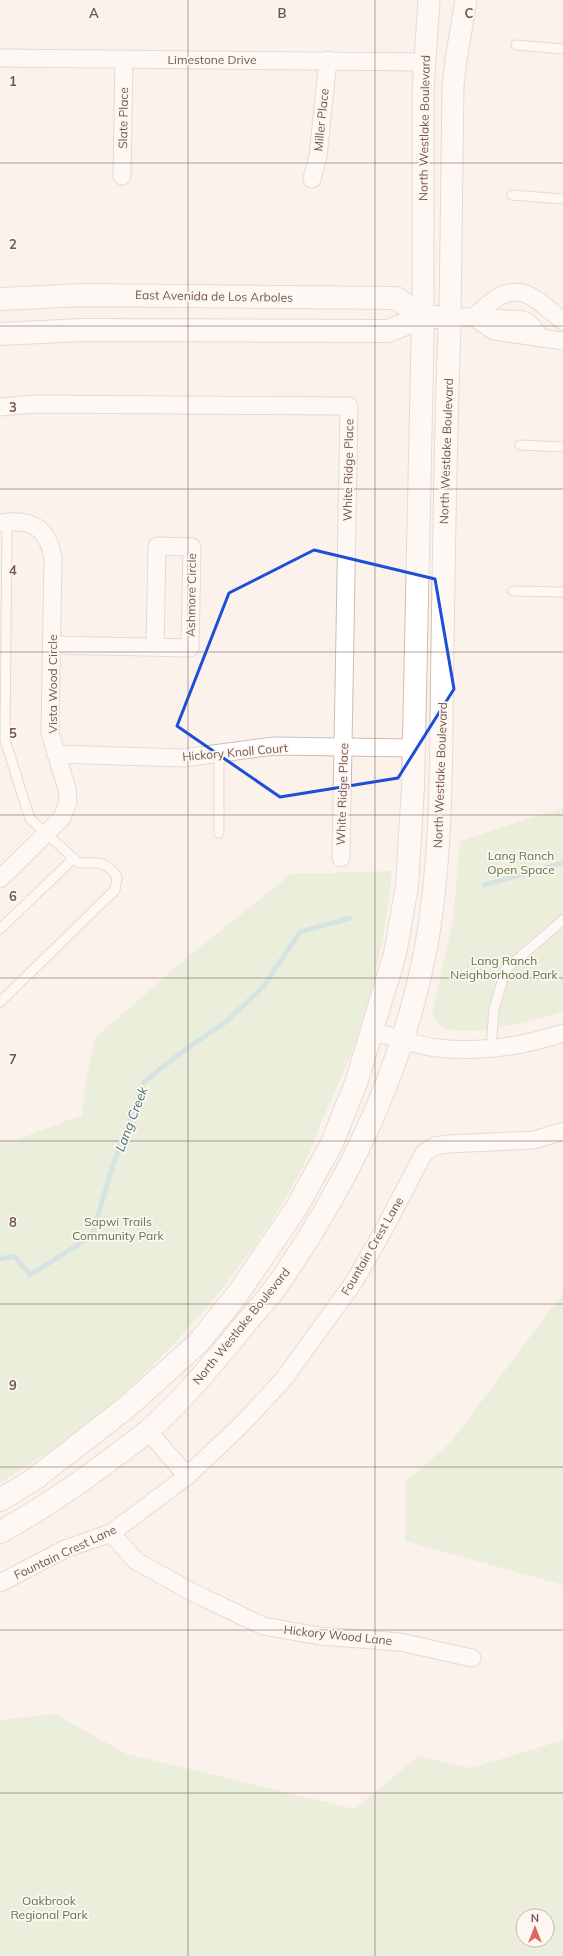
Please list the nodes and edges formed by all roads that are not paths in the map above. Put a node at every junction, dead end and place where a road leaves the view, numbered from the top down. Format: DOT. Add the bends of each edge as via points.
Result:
graph roads {
  1 [pos="429,0"];
  2 [pos="466,0"];
  3 [pos="516,45"];
  4 [pos="563,49"];
  5 [pos="0,58"];
  6 [pos="124,59"];
  7 [pos="328,60"];
  8 [pos="424,62"];
  9 [pos="122,176"];
  10 [pos="312,179"];
  11 [pos="512,195"];
  12 [pos="563,199"];
  13 [pos="0,299"];
  14 [pos="546,308"];
  15 [pos="423,317"];
  16 [pos="450,317"];
  17 [pos="473,317"];
  18 [pos="563,321"];
  19 [pos="0,334"];
  20 [pos="540,336"];
  21 [pos="563,341"];
  22 [pos="0,407"];
  23 [pos="520,445"];
  24 [pos="563,446"];
  25 [pos="4,522"];
  26 [pos="513,591"];
  27 [pos="563,592"];
  28 [pos="52,645"];
  29 [pos="155,647"];
  30 [pos="344,747"];
  31 [pos="414,748"];
  32 [pos="219,753"];
  33 [pos="56,754"];
  34 [pos="219,833"];
  35 [pos="47,834"];
  36 [pos="74,858"];
  37 [pos="341,858"];
  38 [pos="0,879"];
  39 [pos="563,920"];
  40 [pos="0,929"];
  41 [pos="0,1002"];
  42 [pos="372,1031"];
  43 [pos="563,1033"];
  44 [pos="402,1040"];
  45 [pos="491,1049"];
  46 [pos="563,1131"];
  47 [pos="148,1431"];
  48 [pos="187,1476"];
  49 [pos="0,1500"];
  50 [pos="0,1532"];
  51 [pos="111,1533"];
  52 [pos="0,1583"];
  53 [pos="472,1658"];
  1 -- 8 [label="street, North Westlake Boulevard"];
  2 -- 16 [label="street, North Westlake Boulevard" via="453,85"];
  3 -- 4 [label="lane"];
  5 -- 6 [label="street, Limestone Drive"];
  6 -- 7 [label="street, Limestone Drive"];
  6 -- 9 [label="street, Slate Place"];
  7 -- 8 [label="street, Limestone Drive"];
  7 -- 10 [label="street, Miller Place" via="318,156"];
  8 -- 15 [label="street, North Westlake Boulevard"];
  11 -- 12 [label="lane"];
  13 -- 15 [label="main road, East Avenida de Los Arboles" via="83,295 396,298"];
  14 -- 17 [label="street" via="530,294 508,293"];
  14 -- 18 [label="street"];
  14 -- 20 [label="street"];
  15 -- 16 [label="main road"];
  15 -- 19 [label="main road" via="388,331 83,330"];
  15 -- 31 [label="main road, North Westlake Boulevard"];
  16 -- 17 [label="street"];
  16 -- 44 [label="main road, North Westlake Boulevard" via="444,511 441,806 425,952"];
  17 -- 20 [label="street" via="494,331"];
  20 -- 21 [label="street"];
  22 -- 30 [label="street, White Ridge Place" via="34,404 349,406"];
  23 -- 24 [label="lane"];
  25 -- 28 [label="street, Vista Wood Circle" via="22,521 34,526 44,534 51,546"];
  25 -- 35 [label="lane" via="5,740 30,819"];
  26 -- 27 [label="lane"];
  28 -- 29 [label="street, Ashmore Circle"];
  28 -- 33 [label="street, Vista Wood Circle" via="50,733"];
  29 -- 29 [label="street, Ashmore Circle" via="157,546 192,547 190,648"];
  30 -- 31 [label="street, Hickory Knoll Court"];
  30 -- 32 [label="street, Hickory Knoll Court" via="274,746"];
  30 -- 37 [label="street, White Ridge Place"];
  31 -- 42 [label="main road, North Westlake Boulevard" via="407,886 395,954"];
  32 -- 33 [label="street, Hickory Knoll Court" via="183,758"];
  32 -- 34 [label="lane"];
  33 -- 35 [label="street, Vista Wood Circle" via="67,789 68,802 62,818"];
  35 -- 36 [label="lane"];
  35 -- 38 [label="street, Vista Wood Circle"];
  36 -- 40 [label="lane"];
  36 -- 41 [label="lane" via="79,863 103,864 110,867 117,877 115,890"];
  39 -- 45 [label="lane" via="506,969 494,1009"];
  42 -- 44 [label="street"];
  42 -- 49 [label="main road, North Westlake Boulevard" via="357,1080 332,1143 297,1207 236,1296 198,1342 127,1407 33,1480"];
  43 -- 45 [label="street" via="519,1046"];
  44 -- 45 [label="street" via="438,1048"];
  44 -- 47 [label="main road, North Westlake Boulevard" via="395,1063 349,1168 283,1277 237,1335"];
  46 -- 48 [label="street, Fountain Crest Lane" via="534,1140 435,1146 424,1153 354,1282 283,1380 241,1425"];
  47 -- 48 [label="street"];
  47 -- 50 [label="main road, North Westlake Boulevard" via="73,1488"];
  48 -- 51 [label="street, Fountain Crest Lane"];
  51 -- 52 [label="street, Fountain Crest Lane" via="65,1549"];
  51 -- 53 [label="street, Hickory Wood Lane" via="136,1561 192,1592 263,1626 320,1636 400,1642"];
}
